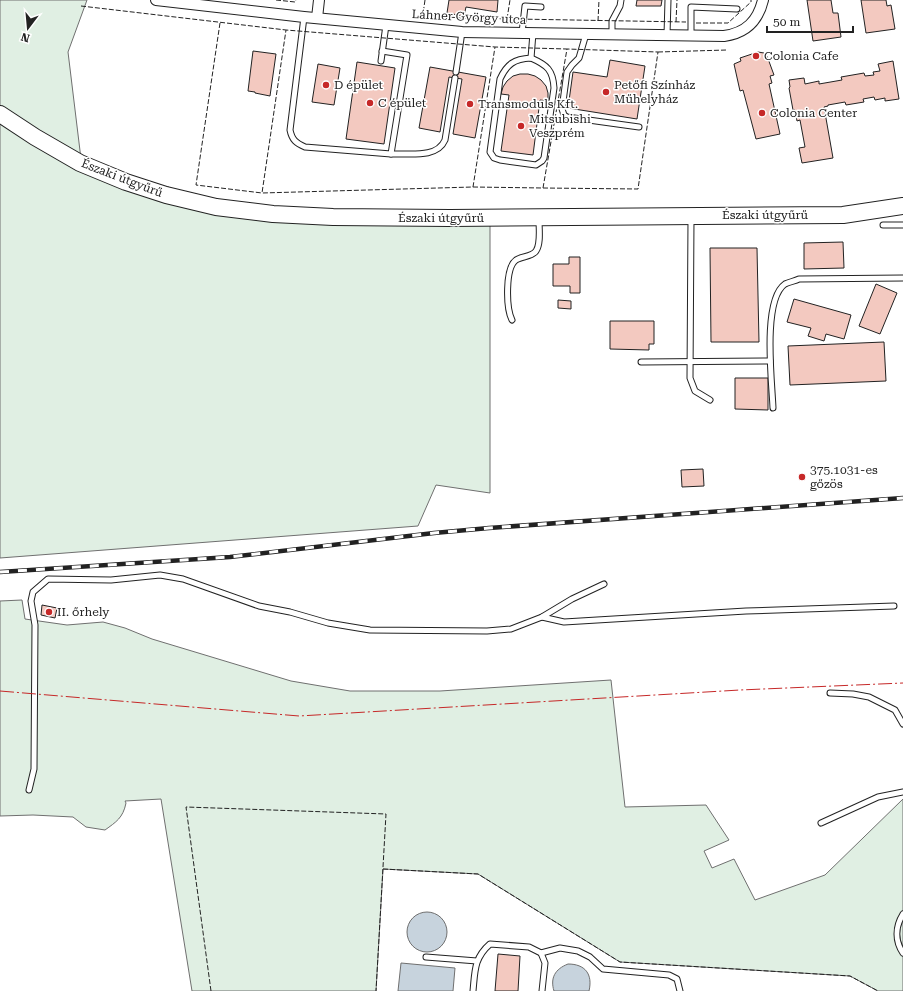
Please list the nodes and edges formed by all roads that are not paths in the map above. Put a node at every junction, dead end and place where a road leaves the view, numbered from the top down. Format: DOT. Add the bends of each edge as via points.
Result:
graph roads {
  1 [pos="156,0"];
  2 [pos="319,0"];
  3 [pos="621,0"];
  4 [pos="668,0"];
  5 [pos="763,0"];
  6 [pos="193,2"];
  7 [pos="541,7"];
  8 [pos="737,8"];
  9 [pos="304,17"];
  10 [pos="317,18"];
  11 [pos="386,25"];
  12 [pos="462,32"];
  13 [pos="522,33"];
  14 [pos="533,33"];
  15 [pos="586,34"];
  16 [pos="612,34"];
  17 [pos="667,35"];
  18 [pos="691,36"];
  19 [pos="382,51"];
  20 [pos="531,58"];
  21 [pos="381,61"];
  22 [pos="456,72"];
  23 [pos="455,78"];
  24 [pos="0,114"];
  25 [pos="639,126"];
  26 [pos="391,154"];
  27 [pos="903,206"];
  28 [pos="690,216"];
  29 [pos="539,217"];
  30 [pos="882,225"];
  31 [pos="903,225"];
  32 [pos="903,278"];
  33 [pos="512,320"];
  34 [pos="770,361"];
  35 [pos="641,362"];
  36 [pos="690,362"];
  37 [pos="710,400"];
  38 [pos="773,408"];
  39 [pos="604,584"];
  40 [pos="894,606"];
  41 [pos="542,616"];
  42 [pos="830,693"];
  43 [pos="903,724"];
  44 [pos="30,790"];
  45 [pos="903,792"];
  46 [pos="821,823"];
  47 [pos="903,914"];
  48 [pos="541,953"];
  49 [pos="903,953"];
  50 [pos="426,957"];
  51 [pos="477,961"];
  52 [pos="473,991"];
  53 [pos="542,991"];
  54 [pos="680,991"];
  1 -- 6 [label="street, Láhner György utca"];
  2 -- 10 [label="street"];
  3 -- 16 [label="lane" via="612,21"];
  4 -- 17 [label="lane"];
  5 -- 18 [label="street, Láhner György utca" via="756,17 739,33 724,36"];
  6 -- 9 [label="street, Láhner György utca"];
  7 -- 13 [label="lane" via="525,6"];
  8 -- 18 [label="lane" via="691,7"];
  9 -- 10 [label="street, Láhner György utca"];
  9 -- 26 [label="lane" via="290,130 292,139 306,147"];
  10 -- 11 [label="street, Láhner György utca"];
  11 -- 12 [label="street, Láhner György utca"];
  11 -- 19 [label="lane"];
  12 -- 13 [label="street, Láhner György utca"];
  12 -- 22 [label="lane"];
  13 -- 14 [label="street, Láhner György utca"];
  14 -- 15 [label="street, Láhner György utca"];
  14 -- 20 [label="lane"];
  15 -- 16 [label="street, Láhner György utca"];
  15 -- 25 [label="lane" via="579,58 567,72 562,109 564,115"];
  16 -- 17 [label="street, Láhner György utca"];
  17 -- 18 [label="street, Láhner György utca"];
  19 -- 21 [label="lane"];
  19 -- 26 [label="lane" via="407,55"];
  20 -- 20 [label="lane" via="549,69 554,88 544,158 536,165 500,160 494,158 490,152 500,79 511,63"];
  23 -- 26 [label="lane" via="443,145 429,153"];
  24 -- 29 [label="main road, Északi útgyűrű" via="80,163 166,195 216,207 273,214 333,217"];
  27 -- 28 [label="main road, Északi útgyűrű" via="843,215"];
  28 -- 29 [label="main road, Északi útgyűrű"];
  28 -- 36 [label="lane"];
  29 -- 33 [label="lane" via="536,251 516,260 510,267 509,314"];
  30 -- 31 [label="lane"];
  32 -- 34 [label="lane" via="799,279 784,284 775,299 769,330"];
  34 -- 36 [label="lane"];
  34 -- 38 [label="lane"];
  35 -- 36 [label="lane"];
  36 -- 37 [label="lane" via="690,378 696,391"];
  39 -- 41 [label="lane"];
  40 -- 41 [label="lane" via="746,611 564,622"];
  41 -- 44 [label="lane" via="511,629 370,630 328,623 259,606 183,579 160,575 111,580 48,579 33,592 31,601 35,625 34,770"];
  42 -- 43 [label="lane" via="869,697 895,710"];
  45 -- 46 [label="lane" via="878,797"];
  47 -- 49 [label="lane" via="897,933 898,945"];
  48 -- 51 [label="lane" via="529,947 490,944 481,952"];
  48 -- 53 [label="lane" via="545,963"];
  48 -- 54 [label="lane" via="560,948 578,951 590,957 603,969 677,979"];
  50 -- 51 [label="lane"];
  51 -- 52 [label="lane"];
}
